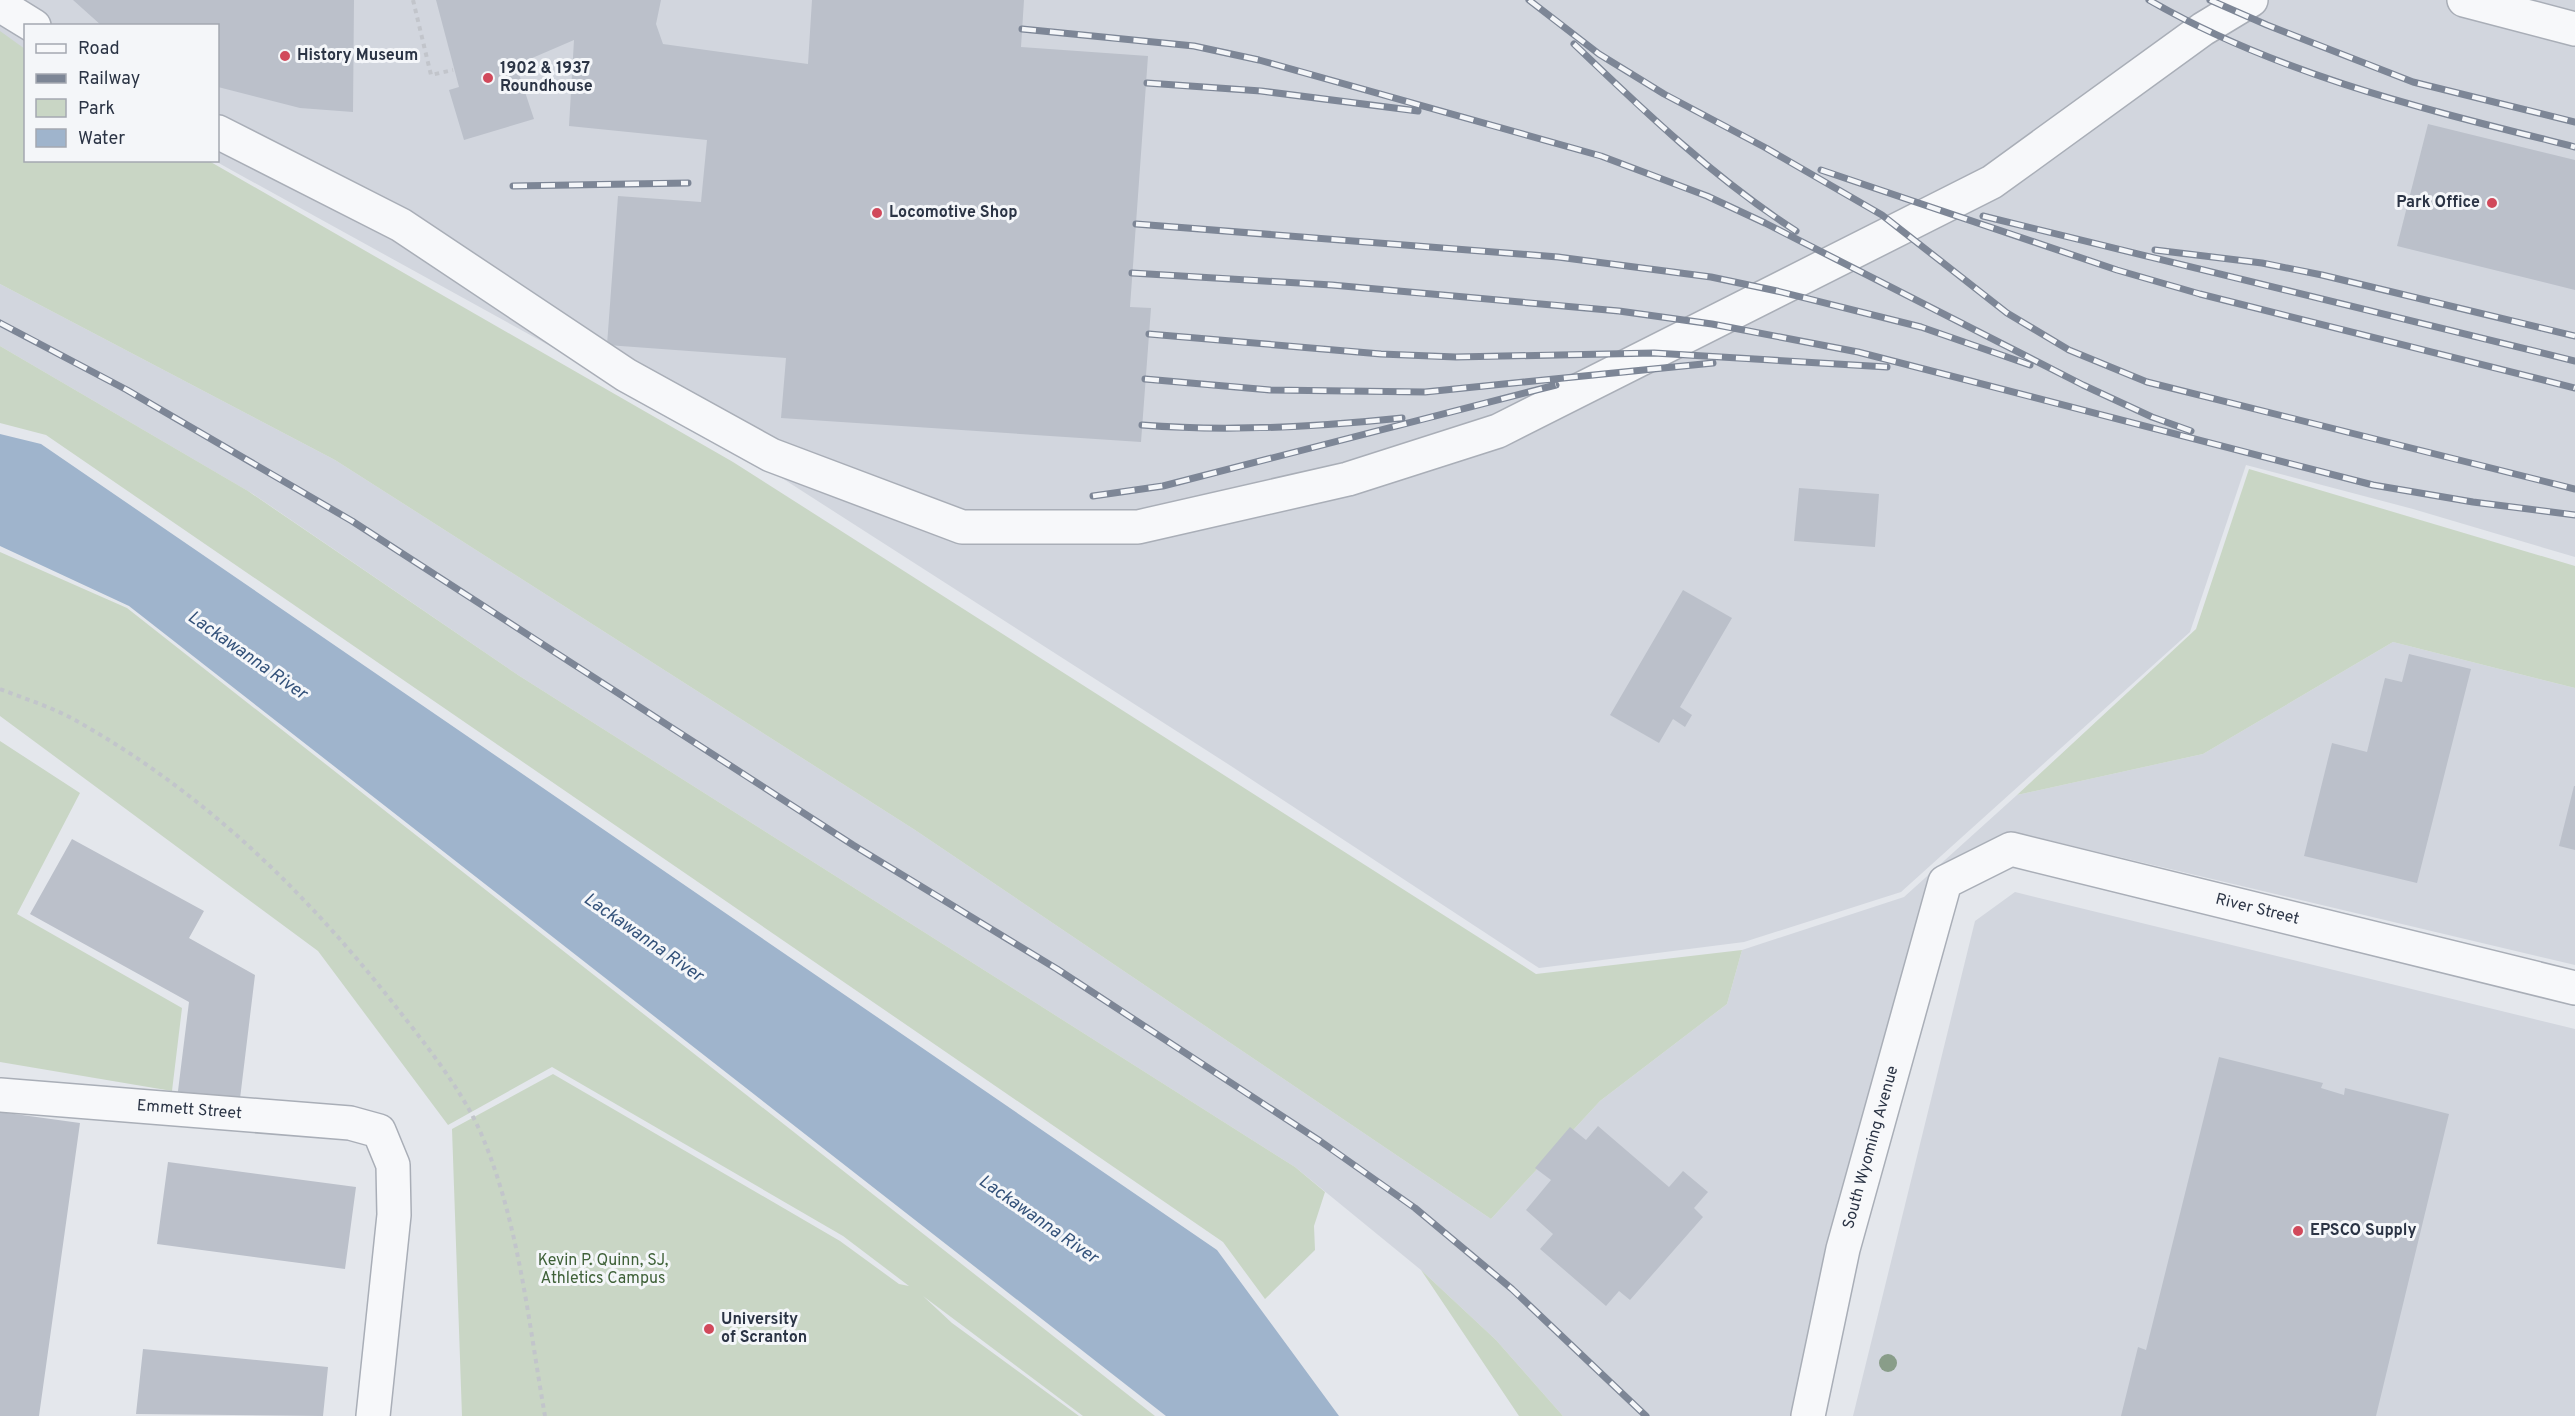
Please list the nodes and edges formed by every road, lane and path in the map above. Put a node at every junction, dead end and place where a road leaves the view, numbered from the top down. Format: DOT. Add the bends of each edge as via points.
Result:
graph roads {
  1 [pos="413,0"];
  2 [pos="2251,0"];
  3 [pos="2464,0"];
  4 [pos="0,5"];
  5 [pos="31,24"];
  6 [pos="2575,29"];
  7 [pos="453,69"];
  8 [pos="219,133"];
  9 [pos="0,689"];
  10 [pos="1945,882"];
  11 [pos="2575,988"];
  12 [pos="0,1095"];
  13 [pos="373,1416"];
  14 [pos="545,1416"];
  15 [pos="1808,1416"];
  1 -- 7 [label="path" via="431,75"];
  2 -- 8 [label="street" via="2203,29 1992,182 1498,431 1348,479 1138,527 962,527 771,455 626,375 401,225"];
  3 -- 6 [label="street"];
  4 -- 5 [label="street"];
  9 -- 14 [label="path" via="73,719 160,772 258,853 343,939 433,1053 479,1129 511,1218"];
  10 -- 11 [label="street, River Street" via="2011,849"];
  10 -- 15 [label="street, South Wyoming Avenue" via="1843,1249"];
  12 -- 13 [label="street, Emmett Street" via="350,1124 379,1131 393,1165 394,1215"];
}
